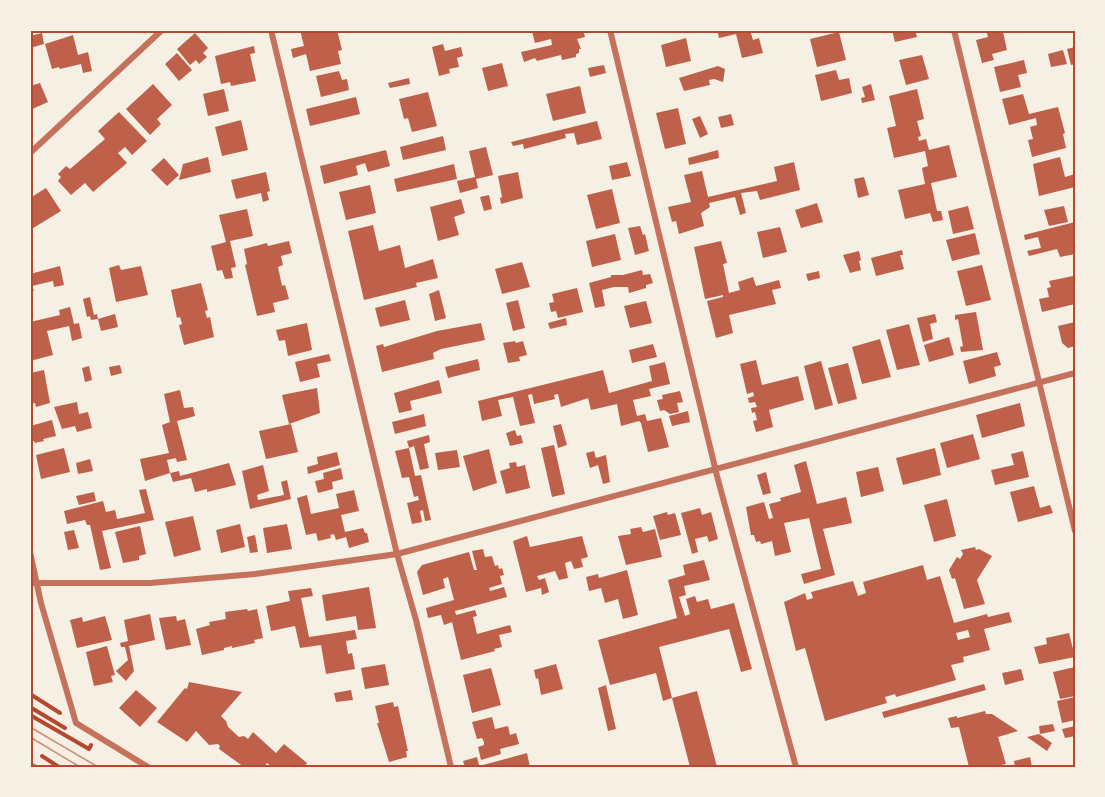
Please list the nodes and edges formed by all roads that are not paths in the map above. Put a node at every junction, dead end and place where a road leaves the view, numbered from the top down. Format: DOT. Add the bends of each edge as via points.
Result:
graph roads {
  1 [pos="162,30"];
  2 [pos="271,30"];
  3 [pos="610,30"];
  4 [pos="954,30"];
  5 [pos="30,153"];
  6 [pos="1075,373"];
  7 [pos="1039,382"];
  8 [pos="715,470"];
  9 [pos="1075,531"];
  10 [pos="30,552"];
  11 [pos="397,554"];
  12 [pos="34,584"];
  13 [pos="30,765"];
  14 [pos="34,767"];
  15 [pos="148,767"];
  16 [pos="451,767"];
  17 [pos="796,767"];
  1 -- 5 [label="street"];
  2 -- 11 [label="street"];
  3 -- 8 [label="street"];
  4 -- 7 [label="street"];
  6 -- 7 [label="street"];
  7 -- 8 [label="street"];
  7 -- 9 [label="street"];
  8 -- 11 [label="street"];
  8 -- 17 [label="street"];
  10 -- 12 [label="street"];
  11 -- 12 [label="street" via="150,583"];
  11 -- 16 [label="street"];
  12 -- 15 [label="street" via="76,723"];
  13 -- 14 [label="street"];
}
